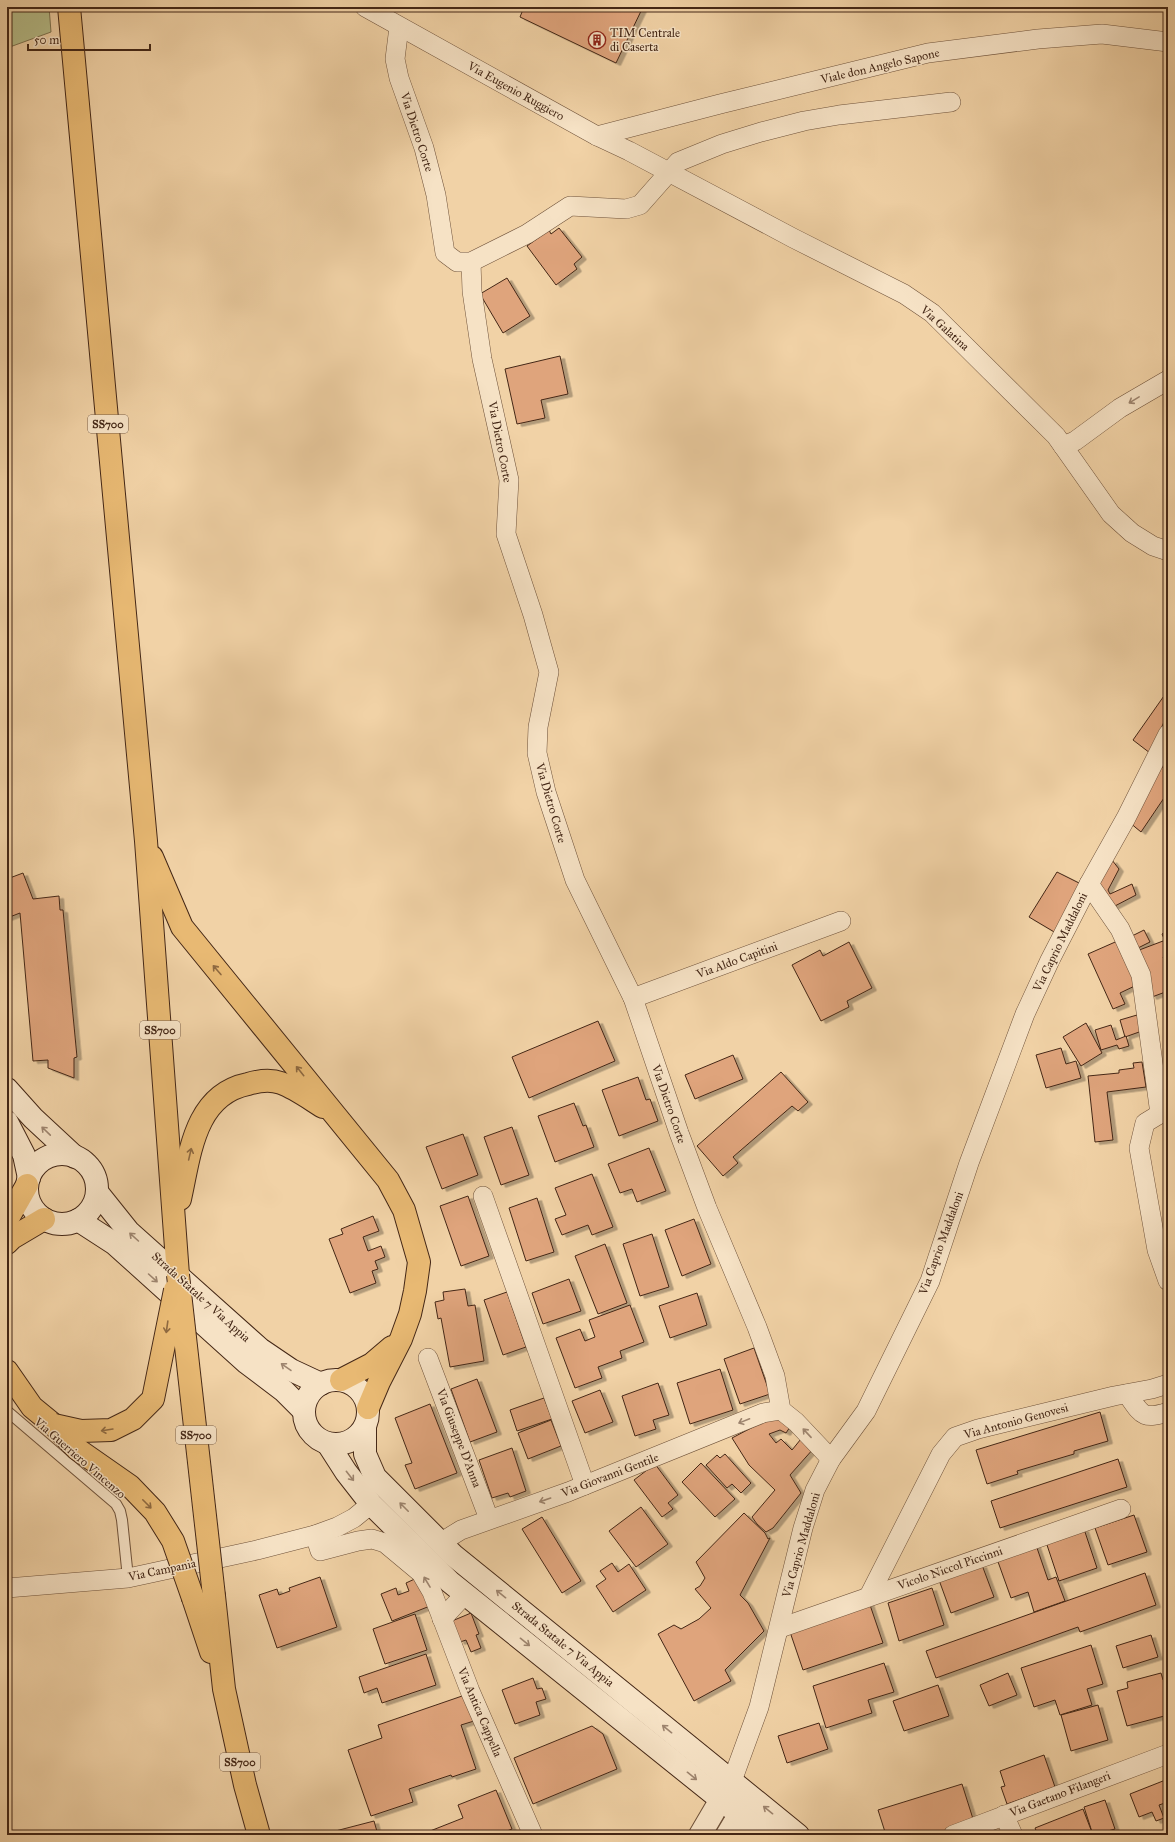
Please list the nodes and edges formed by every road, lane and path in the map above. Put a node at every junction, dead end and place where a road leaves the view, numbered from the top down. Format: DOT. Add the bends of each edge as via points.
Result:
graph roads {
  1 [pos="69,7"];
  2 [pos="365,7"];
  3 [pos="399,27"];
  4 [pos="1168,42"];
  5 [pos="951,102"];
  6 [pos="597,136"];
  7 [pos="668,172"];
  8 [pos="471,262"];
  9 [pos="1168,380"];
  10 [pos="1063,446"];
  11 [pos="1168,551"];
  12 [pos="1168,734"];
  13 [pos="1162,763"];
  14 [pos="146,841"];
  15 [pos="1089,884"];
  16 [pos="840,921"];
  17 [pos="633,998"];
  18 [pos="7,1088"];
  19 [pos="1164,1111"];
  20 [pos="333,1112"];
  21 [pos="7,1122"];
  22 [pos="75,1157"];
  23 [pos="28,1181"];
  24 [pos="97,1192"];
  25 [pos="483,1196"];
  26 [pos="44,1219"];
  27 [pos="175,1219"];
  28 [pos="7,1220"];
  29 [pos="78,1220"];
  30 [pos="7,1243"];
  31 [pos="178,1275"];
  32 [pos="1168,1281"];
  33 [pos="401,1339"];
  34 [pos="428,1358"];
  35 [pos="7,1371"];
  36 [pos="331,1382"];
  37 [pos="1168,1384"];
  38 [pos="1121,1395"];
  39 [pos="303,1410"];
  40 [pos="781,1410"];
  41 [pos="7,1411"];
  42 [pos="1168,1412"];
  43 [pos="367,1418"];
  44 [pos="54,1425"];
  45 [pos="328,1444"];
  46 [pos="831,1459"];
  47 [pos="585,1486"];
  48 [pos="371,1504"];
  49 [pos="1121,1509"];
  50 [pos="489,1519"];
  51 [pos="315,1535"];
  52 [pos="440,1543"];
  53 [pos="128,1578"];
  54 [pos="7,1588"];
  55 [pos="465,1594"];
  56 [pos="869,1596"];
  57 [pos="203,1597"];
  58 [pos="442,1618"];
  59 [pos="780,1628"];
  60 [pos="1168,1754"];
  61 [pos="732,1781"];
  62 [pos="750,1796"];
  63 [pos="721,1800"];
  64 [pos="739,1815"];
  65 [pos="1004,1815"];
  66 [pos="259,1835"];
  67 [pos="533,1835"];
  68 [pos="700,1835"];
  69 [pos="727,1835"];
  70 [pos="764,1835"];
  71 [pos="798,1835"];
  72 [pos="953,1835"];
  73 [pos="1013,1835"];
  1 -- 14 [label="highway, SS700"];
  2 -- 3 [label="street, Via Eugenio Ruggiero"];
  3 -- 6 [label="street, Via Eugenio Ruggiero"];
  3 -- 8 [label="street, Via Dietro Corte" via="396,59 399,78 424,148 436,195 446,253 457,262"];
  4 -- 6 [label="street, Viale don Angelo Sapone" via="1102,34 928,53"];
  5 -- 7 [label="street" via="889,108 797,123 693,155 678,162"];
  6 -- 7 [label="street, Via Eugenio Ruggiero"];
  7 -- 8 [label="street" via="640,205 626,209 570,206 527,234"];
  7 -- 10 [label="street, Via Galatina" via="904,294 932,313 1056,436"];
  8 -- 17 [label="street, Via Dietro Corte" via="472,291 482,359 510,480 506,534 549,672 538,727 536,753 574,880"];
  9 -- 10 [label="street, one-way" via="1120,408 1075,441"];
  10 -- 11 [label="street, Via Galatina" via="1111,514 1132,533 1153,546"];
  12 -- 13 [label="street, Via Caprio Maddaloni"];
  13 -- 15 [label="street, Via Caprio Maddaloni"];
  20 -- 14 [label="highway, one-way" via="182,926"];
  14 -- 27 [label="highway, SS700"];
  15 -- 19 [label="street" via="1120,929 1141,975"];
  15 -- 46 [label="street, Via Caprio Maddaloni" via="1026,1014 969,1163 930,1281 866,1411"];
  16 -- 17 [label="street, Via Aldo Capitini"];
  17 -- 40 [label="street, Via Dietro Corte" via="707,1208 775,1376"];
  22 -- 18 [label="main road, Strada Statale 7 Via Appia, one-way" via="33,1118"];
  19 -- 32 [label="street" via="1145,1123 1140,1148 1157,1250"];
  27 -- 20 [label="highway, SS700, one-way" via="194,1138 204,1113 219,1097 241,1085 261,1080 280,1083"];
  20 -- 33 [label="highway, SS700" via="388,1180 404,1210 419,1262 410,1314"];
  21 -- 23 [label="main road" via="24,1156"];
  22 -- 23 [label="main road" via="56,1154 47,1157 39,1162"];
  22 -- 24 [label="main road, Strada Statale 7 Via Appia" via="92,1171"];
  23 -- 26 [label="main road" via="27,1195 30,1205"];
  23 -- 28 [label="highway"];
  24 -- 29 [label="main road" via="91,1208"];
  36 -- 24 [label="main road, Strada Statale 7 Via Appia, one-way" via="291,1370 260,1349 129,1232"];
  25 -- 47 [label="street"];
  26 -- 29 [label="main road" via="55,1224 67,1224"];
  26 -- 30 [label="highway"];
  27 -- 31 [label="highway, SS700"];
  29 -- 39 [label="main road, Strada Statale 7 Via Appia, one-way" via="115,1244"];
  31 -- 44 [label="highway, SS700, one-way, bridge" via="153,1399 132,1419 111,1430 81,1431"];
  31 -- 57 [label="highway, SS700, bridge"];
  33 -- 36 [label="highway, SS700" via="372,1364"];
  33 -- 43 [label="highway, SS700" via="379,1382"];
  34 -- 50 [label="street, Via Giuseppe D'Anna"];
  35 -- 44 [label="highway, SS700" via="32,1407"];
  36 -- 39 [label="main road" via="312,1391"];
  36 -- 43 [label="main road, Strada Statale 7 Via Appia" via="349,1382 362,1392"];
  37 -- 38 [label="street, Via Antonio Genovesi"];
  38 -- 42 [label="street" via="1142,1413 1151,1417"];
  38 -- 56 [label="street, Via Antonio Genovesi" via="978,1429 956,1438 940,1454"];
  39 -- 45 [label="main road, Strada Statale 7 Via Appia" via="304,1422 310,1432 318,1440"];
  46 -- 40 [label="street, one-way"];
  40 -- 47 [label="street, Via Giovanni Gentile, one-way" via="763,1413"];
  41 -- 53 [label="lane, Via Guerriero Vincenzo" via="116,1504 122,1520"];
  43 -- 45 [label="main road" via="358,1436 349,1442"];
  52 -- 43 [label="main road, Strada Statale 7 Via Appia, one-way" via="375,1477 365,1454"];
  44 -- 57 [label="highway, SS700, one-way, bridge" via="77,1449 130,1486 155,1512"];
  45 -- 48 [label="main road, Strada Statale 7 Via Appia, one-way"];
  46 -- 59 [label="street, Via Caprio Maddaloni" via="815,1490 803,1528"];
  47 -- 50 [label="street, Via Giovanni Gentile, one-way"];
  48 -- 51 [label="street, Via Campania" via="354,1518"];
  48 -- 55 [label="main road, Strada Statale 7 Via Appia"];
  49 -- 56 [label="street, Vicolo Niccol Piccinni"];
  50 -- 52 [label="street, Via Giovanni Gentile" via="461,1530"];
  51 -- 53 [label="street, Via Campania"];
  58 -- 51 [label="street, one-way" via="421,1573 385,1543 372,1539 320,1551"];
  61 -- 52 [label="main road, Strada Statale 7 Via Appia, one-way"];
  53 -- 54 [label="street, Via Campania"];
  55 -- 58 [label="street"];
  55 -- 63 [label="main road, Strada Statale 7 Via Appia, one-way"];
  56 -- 59 [label="street, Vicolo Niccol Piccinni"];
  57 -- 66 [label="highway, SS700" via="245,1785"];
  58 -- 67 [label="street, Via Antica Cappella" via="470,1691"];
  59 -- 61 [label="street, Via Caprio Maddaloni" via="759,1707"];
  60 -- 65 [label="street, Via Gaetano Filangeri"];
  61 -- 62 [label="main road, Strada Statale 7 Via Appia"];
  61 -- 63 [label="main road"];
  62 -- 64 [label="main road"];
  71 -- 62 [label="main road, Strada Statale 7 Via Appia, one-way"];
  63 -- 64 [label="main road, Strada Statale 7 Via Appia"];
  63 -- 68 [label="main road"];
  64 -- 69 [label="main road"];
  64 -- 70 [label="main road, Strada Statale 7 Via Appia"];
  65 -- 72 [label="street, Via Gaetano Filangeri"];
  65 -- 73 [label="street"];
}
